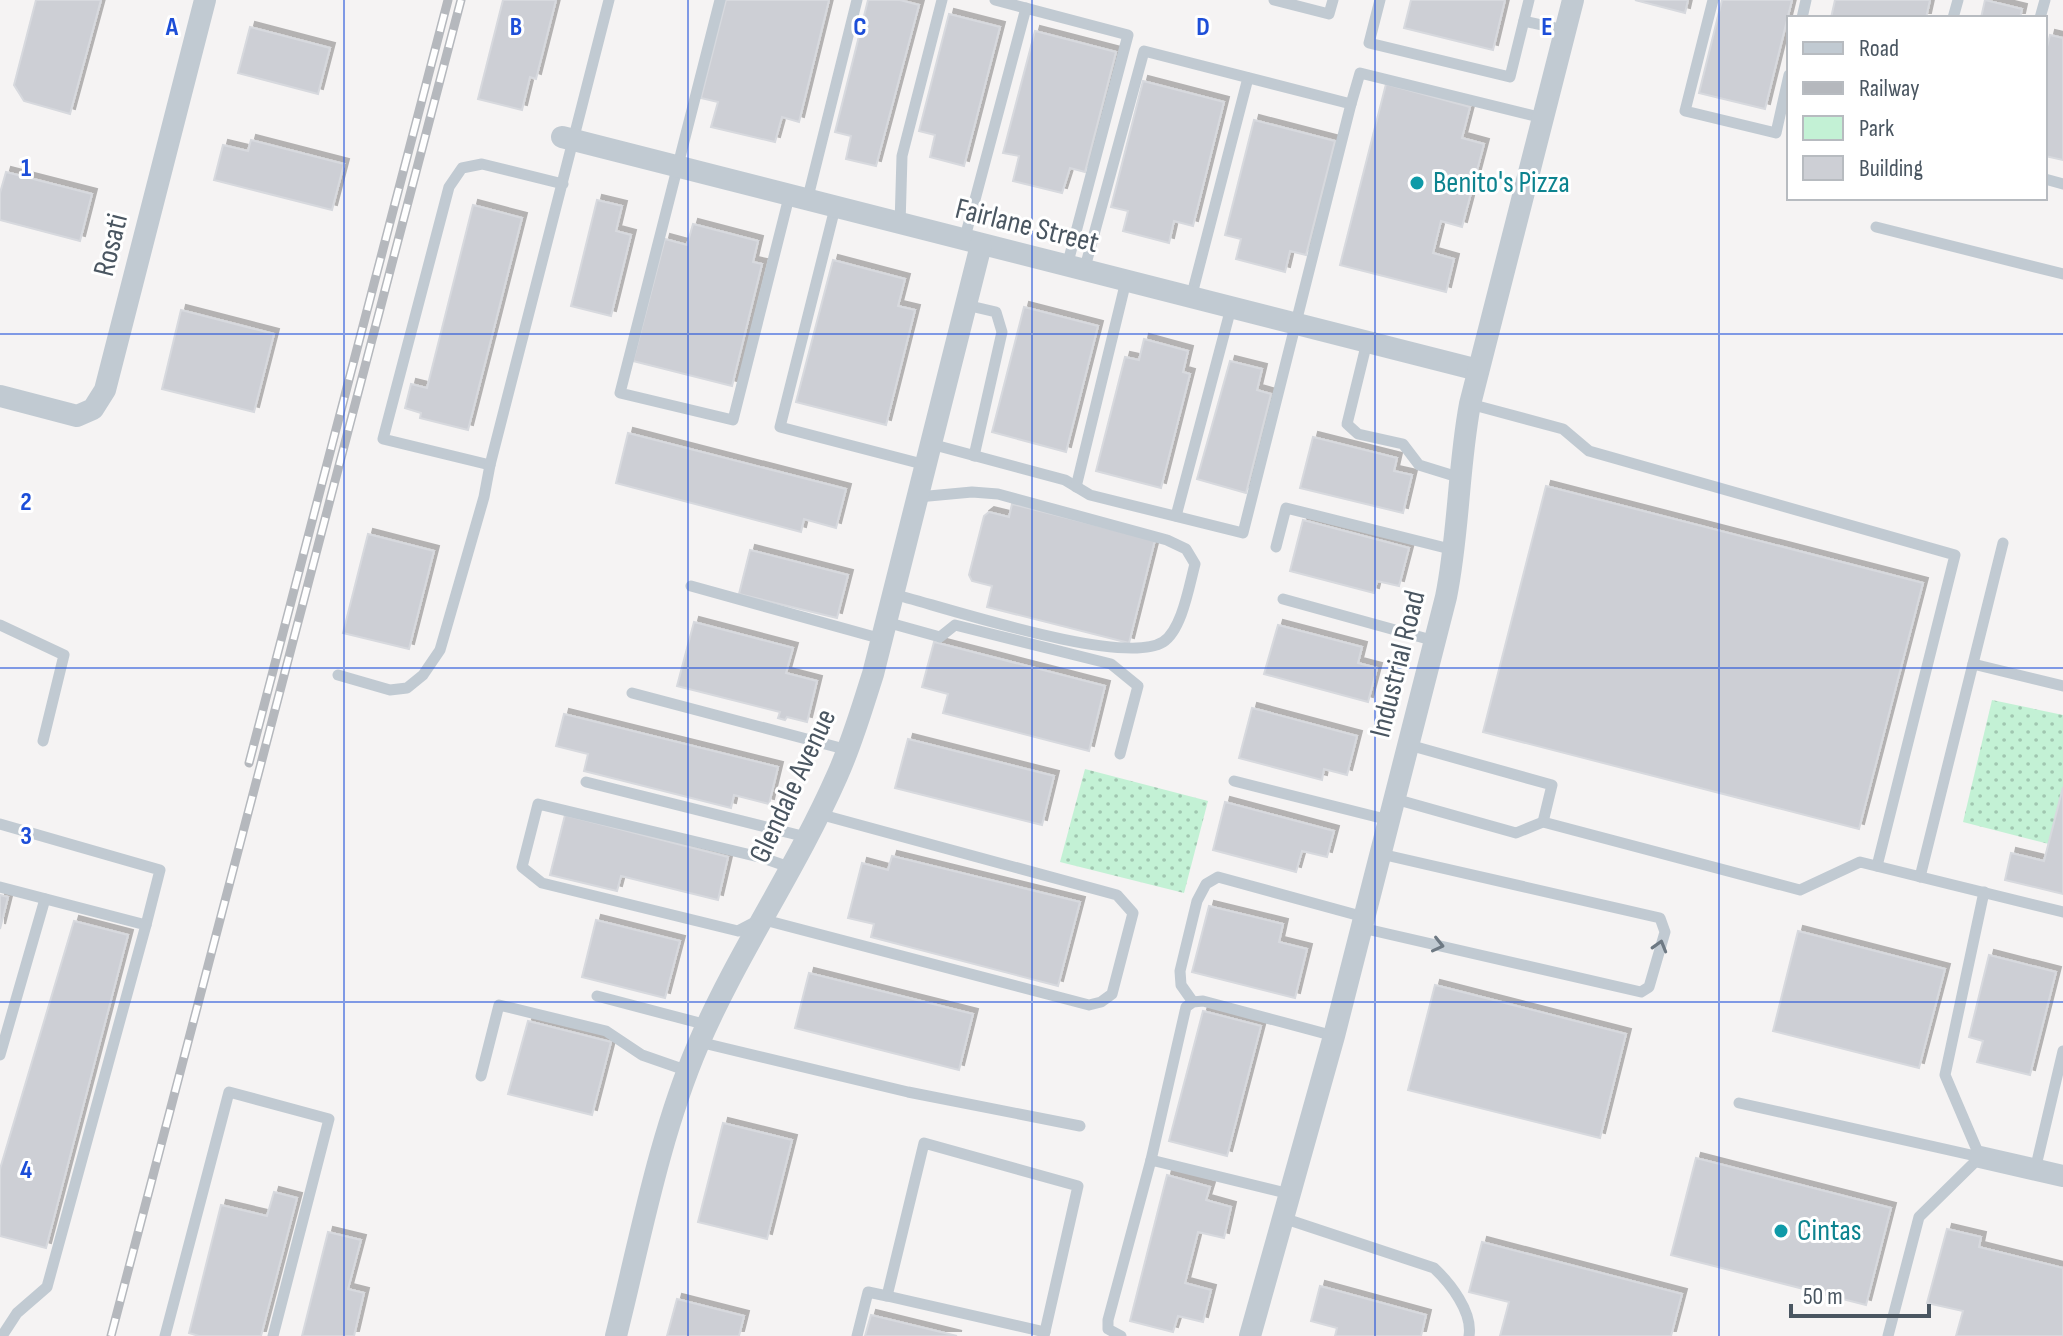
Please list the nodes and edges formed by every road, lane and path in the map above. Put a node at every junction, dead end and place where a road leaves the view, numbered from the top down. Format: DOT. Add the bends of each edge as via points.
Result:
graph roads {
  1 [pos="205,0"];
  2 [pos="609,0"];
  3 [pos="720,0"];
  4 [pos="857,0"];
  5 [pos="942,0"];
  6 [pos="995,0"];
  7 [pos="1274,0"];
  8 [pos="1333,0"];
  9 [pos="1380,0"];
  10 [pos="1529,0"];
  11 [pos="1573,0"];
  12 [pos="1713,0"];
  13 [pos="1026,8"];
  14 [pos="1524,21"];
  15 [pos="1565,30"];
  16 [pos="1248,78"];
  17 [pos="1787,84"];
  18 [pos="1351,104"];
  19 [pos="1543,118"];
  20 [pos="1776,133"];
  21 [pos="1787,136"];
  22 [pos="568,139"];
  23 [pos="677,168"];
  24 [pos="563,184"];
  25 [pos="798,199"];
  26 [pos="835,208"];
  27 [pos="900,225"];
  28 [pos="1876,227"];
  29 [pos="973,243"];
  30 [pos="1076,269"];
  31 [pos="2063,274"];
  32 [pos="1126,281"];
  33 [pos="1191,298"];
  34 [pos="966,305"];
  35 [pos="1231,308"];
  36 [pos="1296,324"];
  37 [pos="1367,342"];
  38 [pos="1478,370"];
  39 [pos="0,396"];
  40 [pos="1470,404"];
  41 [pos="928,455"];
  42 [pos="974,456"];
  43 [pos="490,465"];
  44 [pos="1461,478"];
  45 [pos="1076,487"];
  46 [pos="918,497"];
  47 [pos="1176,516"];
  48 [pos="2003,543"];
  49 [pos="1276,547"];
  50 [pos="1455,551"];
  51 [pos="691,586"];
  52 [pos="893,594"];
  53 [pos="1283,599"];
  54 [pos="0,625"];
  55 [pos="884,630"];
  56 [pos="1435,641"];
  57 [pos="1973,664"];
  58 [pos="338,675"];
  59 [pos="2063,686"];
  60 [pos="632,693"];
  61 [pos="43,741"];
  62 [pos="1409,745"];
  63 [pos="848,750"];
  64 [pos="1120,754"];
  65 [pos="1234,781"];
  66 [pos="586,782"];
  67 [pos="1392,810"];
  68 [pos="819,814"];
  69 [pos="1543,822"];
  70 [pos="0,824"];
  71 [pos="806,837"];
  72 [pos="1381,854"];
  73 [pos="1877,866"];
  74 [pos="789,867"];
  75 [pos="1920,877"];
  76 [pos="0,887"];
  77 [pos="1984,892"];
  78 [pos="45,899"];
  79 [pos="2063,912"];
  80 [pos="761,919"];
  81 [pos="1363,922"];
  82 [pos="146,925"];
  83 [pos="597,996"];
  84 [pos="1193,1002"];
  85 [pos="703,1033"];
  86 [pos="1334,1036"];
  87 [pos="2063,1051"];
  88 [pos="0,1055"];
  89 [pos="688,1071"];
  90 [pos="481,1076"];
  91 [pos="1739,1103"];
  92 [pos="1080,1126"];
  93 [pos="1980,1157"];
  94 [pos="1151,1160"];
  95 [pos="2035,1170"];
  96 [pos="2063,1176"];
  97 [pos="1290,1194"];
  98 [pos="1283,1218"];
  99 [pos="887,1296"];
  100 [pos="1044,1334"];
  101 [pos="2,1336"];
  102 [pos="165,1336"];
  103 [pos="273,1336"];
  104 [pos="616,1336"];
  105 [pos="857,1336"];
  106 [pos="1121,1336"];
  107 [pos="1250,1336"];
  108 [pos="1469,1336"];
  109 [pos="1888,1336"];
  1 -- 39 [label="street, Rosati" via="105,390 93,409 77,416"];
  2 -- 22 [label="lane"];
  3 -- 23 [label="lane"];
  4 -- 25 [label="lane"];
  5 -- 27 [label="lane" via="902,156"];
  6 -- 13 [label="lane"];
  7 -- 8 [label="lane" via="1329,14"];
  9 -- 14 [label="lane" via="1369,43 1510,77"];
  10 -- 14 [label="lane"];
  11 -- 15 [label="street, Industrial Road"];
  12 -- 20 [label="lane" via="1685,111"];
  13 -- 29 [label="lane"];
  13 -- 30 [label="lane" via="1128,35"];
  14 -- 15 [label="lane"];
  15 -- 19 [label="street, Industrial Road"];
  16 -- 18 [label="lane"];
  16 -- 30 [label="lane" via="1144,51"];
  16 -- 33 [label="lane"];
  17 -- 20 [label="lane"];
  18 -- 19 [label="lane" via="1360,73"];
  18 -- 36 [label="lane"];
  19 -- 38 [label="street, Industrial Road"];
  20 -- 21 [label="lane"];
  22 -- 23 [label="street, Fairlane Street"];
  22 -- 24 [label="lane"];
  23 -- 25 [label="street, Fairlane Street"];
  23 -- 25 [label="lane" via="620,393 733,420"];
  24 -- 43 [label="lane"];
  24 -- 43 [label="lane" via="482,164 462,168 449,187 383,439"];
  25 -- 26 [label="street, Fairlane Street"];
  26 -- 27 [label="street, Fairlane Street"];
  26 -- 41 [label="lane" via="780,427"];
  27 -- 29 [label="street, Fairlane Street"];
  28 -- 31 [label="lane"];
  29 -- 30 [label="street, Fairlane Street"];
  29 -- 34 [label="street, Glendale Avenue"];
  30 -- 32 [label="street, Fairlane Street"];
  32 -- 33 [label="street, Fairlane Street"];
  32 -- 45 [label="lane"];
  33 -- 35 [label="street, Fairlane Street"];
  34 -- 41 [label="street, Glendale Avenue"];
  34 -- 42 [label="lane" via="996,312 1002,332"];
  35 -- 36 [label="street, Fairlane Street"];
  35 -- 47 [label="lane"];
  36 -- 37 [label="street, Fairlane Street"];
  36 -- 47 [label="lane" via="1243,533"];
  37 -- 38 [label="street, Fairlane Street"];
  37 -- 44 [label="lane" via="1347,424 1358,434 1403,444 1419,465"];
  38 -- 40 [label="street, Industrial Road"];
  40 -- 44 [label="street, Industrial Road"];
  40 -- 73 [label="lane" via="1563,429 1589,451 1955,555"];
  41 -- 42 [label="lane"];
  41 -- 46 [label="street, Glendale Avenue"];
  42 -- 45 [label="lane"];
  43 -- 58 [label="lane" via="440,650 423,675 407,688 390,690"];
  44 -- 50 [label="street, Industrial Road"];
  45 -- 47 [label="lane"];
  46 -- 52 [label="street, Glendale Avenue"];
  46 -- 52 [label="lane" via="998,494 1167,540 1186,549 1195,564 1176,630 1164,642 1138,650 1080,644"];
  48 -- 57 [label="lane"];
  49 -- 50 [label="lane" via="1286,508"];
  50 -- 56 [label="street, Industrial Road"];
  51 -- 55 [label="lane"];
  52 -- 55 [label="street, Glendale Avenue"];
  53 -- 56 [label="lane"];
  54 -- 61 [label="lane" via="64,655"];
  55 -- 63 [label="street, Glendale Avenue"];
  55 -- 64 [label="lane" via="940,637 955,625 1111,664 1138,686"];
  56 -- 62 [label="street, Industrial Road"];
  57 -- 59 [label="lane"];
  57 -- 75 [label="lane"];
  60 -- 63 [label="lane"];
  62 -- 67 [label="street, Industrial Road"];
  62 -- 69 [label="lane" via="1552,785"];
  63 -- 68 [label="street, Glendale Avenue"];
  65 -- 67 [label="lane"];
  66 -- 71 [label="lane"];
  67 -- 69 [label="lane" via="1516,833"];
  67 -- 72 [label="street, Industrial Road"];
  68 -- 71 [label="street, Glendale Avenue"];
  68 -- 80 [label="lane" via="1117,895 1133,913 1112,994 1089,1005"];
  69 -- 73 [label="lane" via="1800,890 1860,862"];
  70 -- 82 [label="lane" via="160,870"];
  71 -- 74 [label="street, Glendale Avenue"];
  72 -- 81 [label="street, Industrial Road"];
  81 -- 72 [label="lane, one-way" via="1641,992 1649,987 1665,932 1660,918"];
  73 -- 75 [label="lane"];
  74 -- 80 [label="street, Glendale Avenue"];
  74 -- 80 [label="lane" via="538,804 522,867 542,883 738,931"];
  75 -- 77 [label="lane"];
  76 -- 78 [label="lane"];
  77 -- 79 [label="lane"];
  77 -- 93 [label="lane" via="1945,1075"];
  78 -- 82 [label="lane"];
  78 -- 88 [label="lane"];
  80 -- 85 [label="street, Glendale Avenue"];
  81 -- 84 [label="lane" via="1218,877 1206,884 1197,901 1180,971 1181,985"];
  81 -- 86 [label="street, Industrial Road"];
  82 -- 101 [label="lane" via="47,1287 17,1313"];
  83 -- 85 [label="lane"];
  84 -- 86 [label="lane"];
  84 -- 94 [label="lane" via="1186,1007"];
  85 -- 89 [label="street, Glendale Avenue"];
  85 -- 92 [label="lane" via="908,1092"];
  86 -- 97 [label="street, Industrial Road"];
  87 -- 95 [label="lane"];
  89 -- 90 [label="lane" via="642,1055 606,1031 499,1005"];
  89 -- 104 [label="street, Glendale Avenue"];
  91 -- 93 [label="lane"];
  93 -- 95 [label="street"];
  93 -- 109 [label="lane" via="1919,1217"];
  94 -- 97 [label="lane"];
  94 -- 106 [label="lane" via="1108,1320 1108,1329"];
  95 -- 96 [label="street"];
  97 -- 98 [label="street, Industrial Road"];
  98 -- 107 [label="street, Industrial Road"];
  98 -- 108 [label="lane" via="1434,1268 1449,1282 1468,1320"];
  99 -- 100 [label="lane"];
  99 -- 100 [label="lane" via="924,1143 1078,1186"];
  99 -- 105 [label="lane" via="868,1292"];
  102 -- 103 [label="lane" via="229,1092 329,1119"];
}
